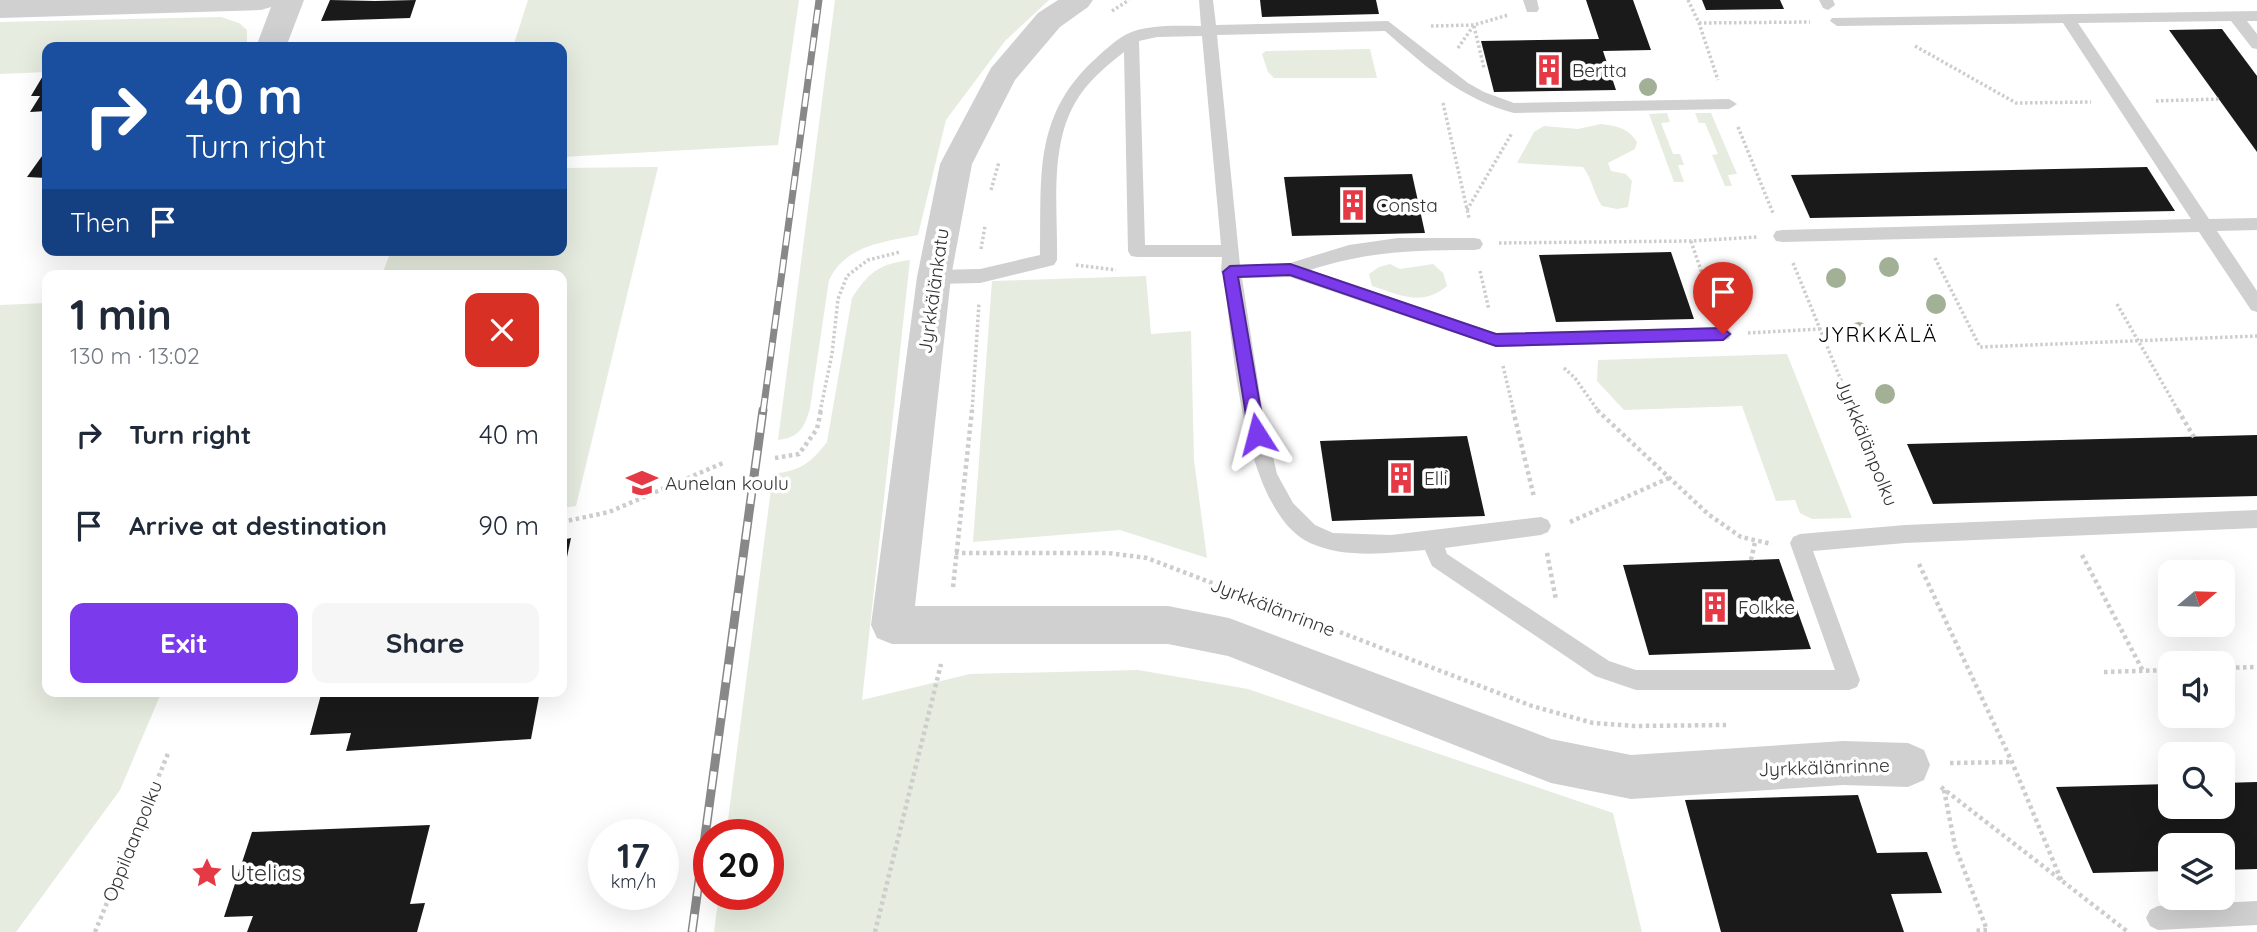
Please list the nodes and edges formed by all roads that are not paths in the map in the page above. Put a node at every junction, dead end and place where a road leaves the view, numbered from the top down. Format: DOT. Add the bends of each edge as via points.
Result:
graph roads {
  1 [pos="261,0"];
  2 [pos="289,0"];
  3 [pos="1078,0"];
  4 [pos="1206,0"];
  5 [pos="0,8"];
  6 [pos="2235,16"];
  7 [pos="2257,16"];
  8 [pos="2066,17"];
  9 [pos="1837,21"];
  10 [pos="1209,31"];
  11 [pos="1130,38"];
  12 [pos="272,42"];
  13 [pos="2257,44"];
  14 [pos="1729,104"];
  15 [pos="2257,224"];
  16 [pos="2204,226"];
  17 [pos="1782,236"];
  18 [pos="1474,244"];
  19 [pos="1229,251"];
  20 [pos="936,263"];
  21 [pos="1290,270"];
  22 [pos="1230,272"];
  23 [pos="2257,305"];
  24 [pos="1723,334"];
  25 [pos="2257,519"];
  26 [pos="1541,526"];
  27 [pos="1432,541"];
  28 [pos="892,625"];
  29 [pos="1908,765"];
  30 [pos="2257,913"];
  31 [pos="2158,918"];
  1 -- 5 [label="street"];
  2 -- 12 [label="street"];
  3 -- 20 [label="street, Jyrkkälänkatu" via="1049,20 1003,75 956,164"];
  4 -- 10 [label="lane"];
  6 -- 7 [label="lane"];
  6 -- 8 [label="lane"];
  6 -- 13 [label="lane"];
  8 -- 9 [label="lane"];
  8 -- 16 [label="lane"];
  10 -- 11 [label="lane" via="1157,32"];
  10 -- 14 [label="lane" via="1388,26 1465,90 1492,104 1514,108"];
  10 -- 19 [label="lane"];
  11 -- 19 [label="lane" via="1137,251"];
  11 -- 20 [label="lane" via="1102,61 1067,101 1054,134 1048,260 980,276"];
  15 -- 16 [label="lane"];
  16 -- 17 [label="lane"];
  16 -- 23 [label="lane"];
  18 -- 21 [label="lane" via="1388,245 1349,251"];
  19 -- 22 [label="lane"];
  20 -- 28 [label="street, Jyrkkälänkatu"];
  21 -- 22 [label="lane"];
  21 -- 24 [label="lane" via="1496,340"];
  22 -- 27 [label="lane" via="1257,434 1268,477 1282,500 1316,537 1343,546"];
  25 -- 27 [label="lane" via="1800,543 1849,680 1636,681 1603,669 1439,559"];
  26 -- 27 [label="lane"];
  28 -- 29 [label="street, Jyrkkälänrinne" via="1168,625 1230,638 1551,761 1631,777 1843,763"];
  30 -- 31 [label="lane"];
}
